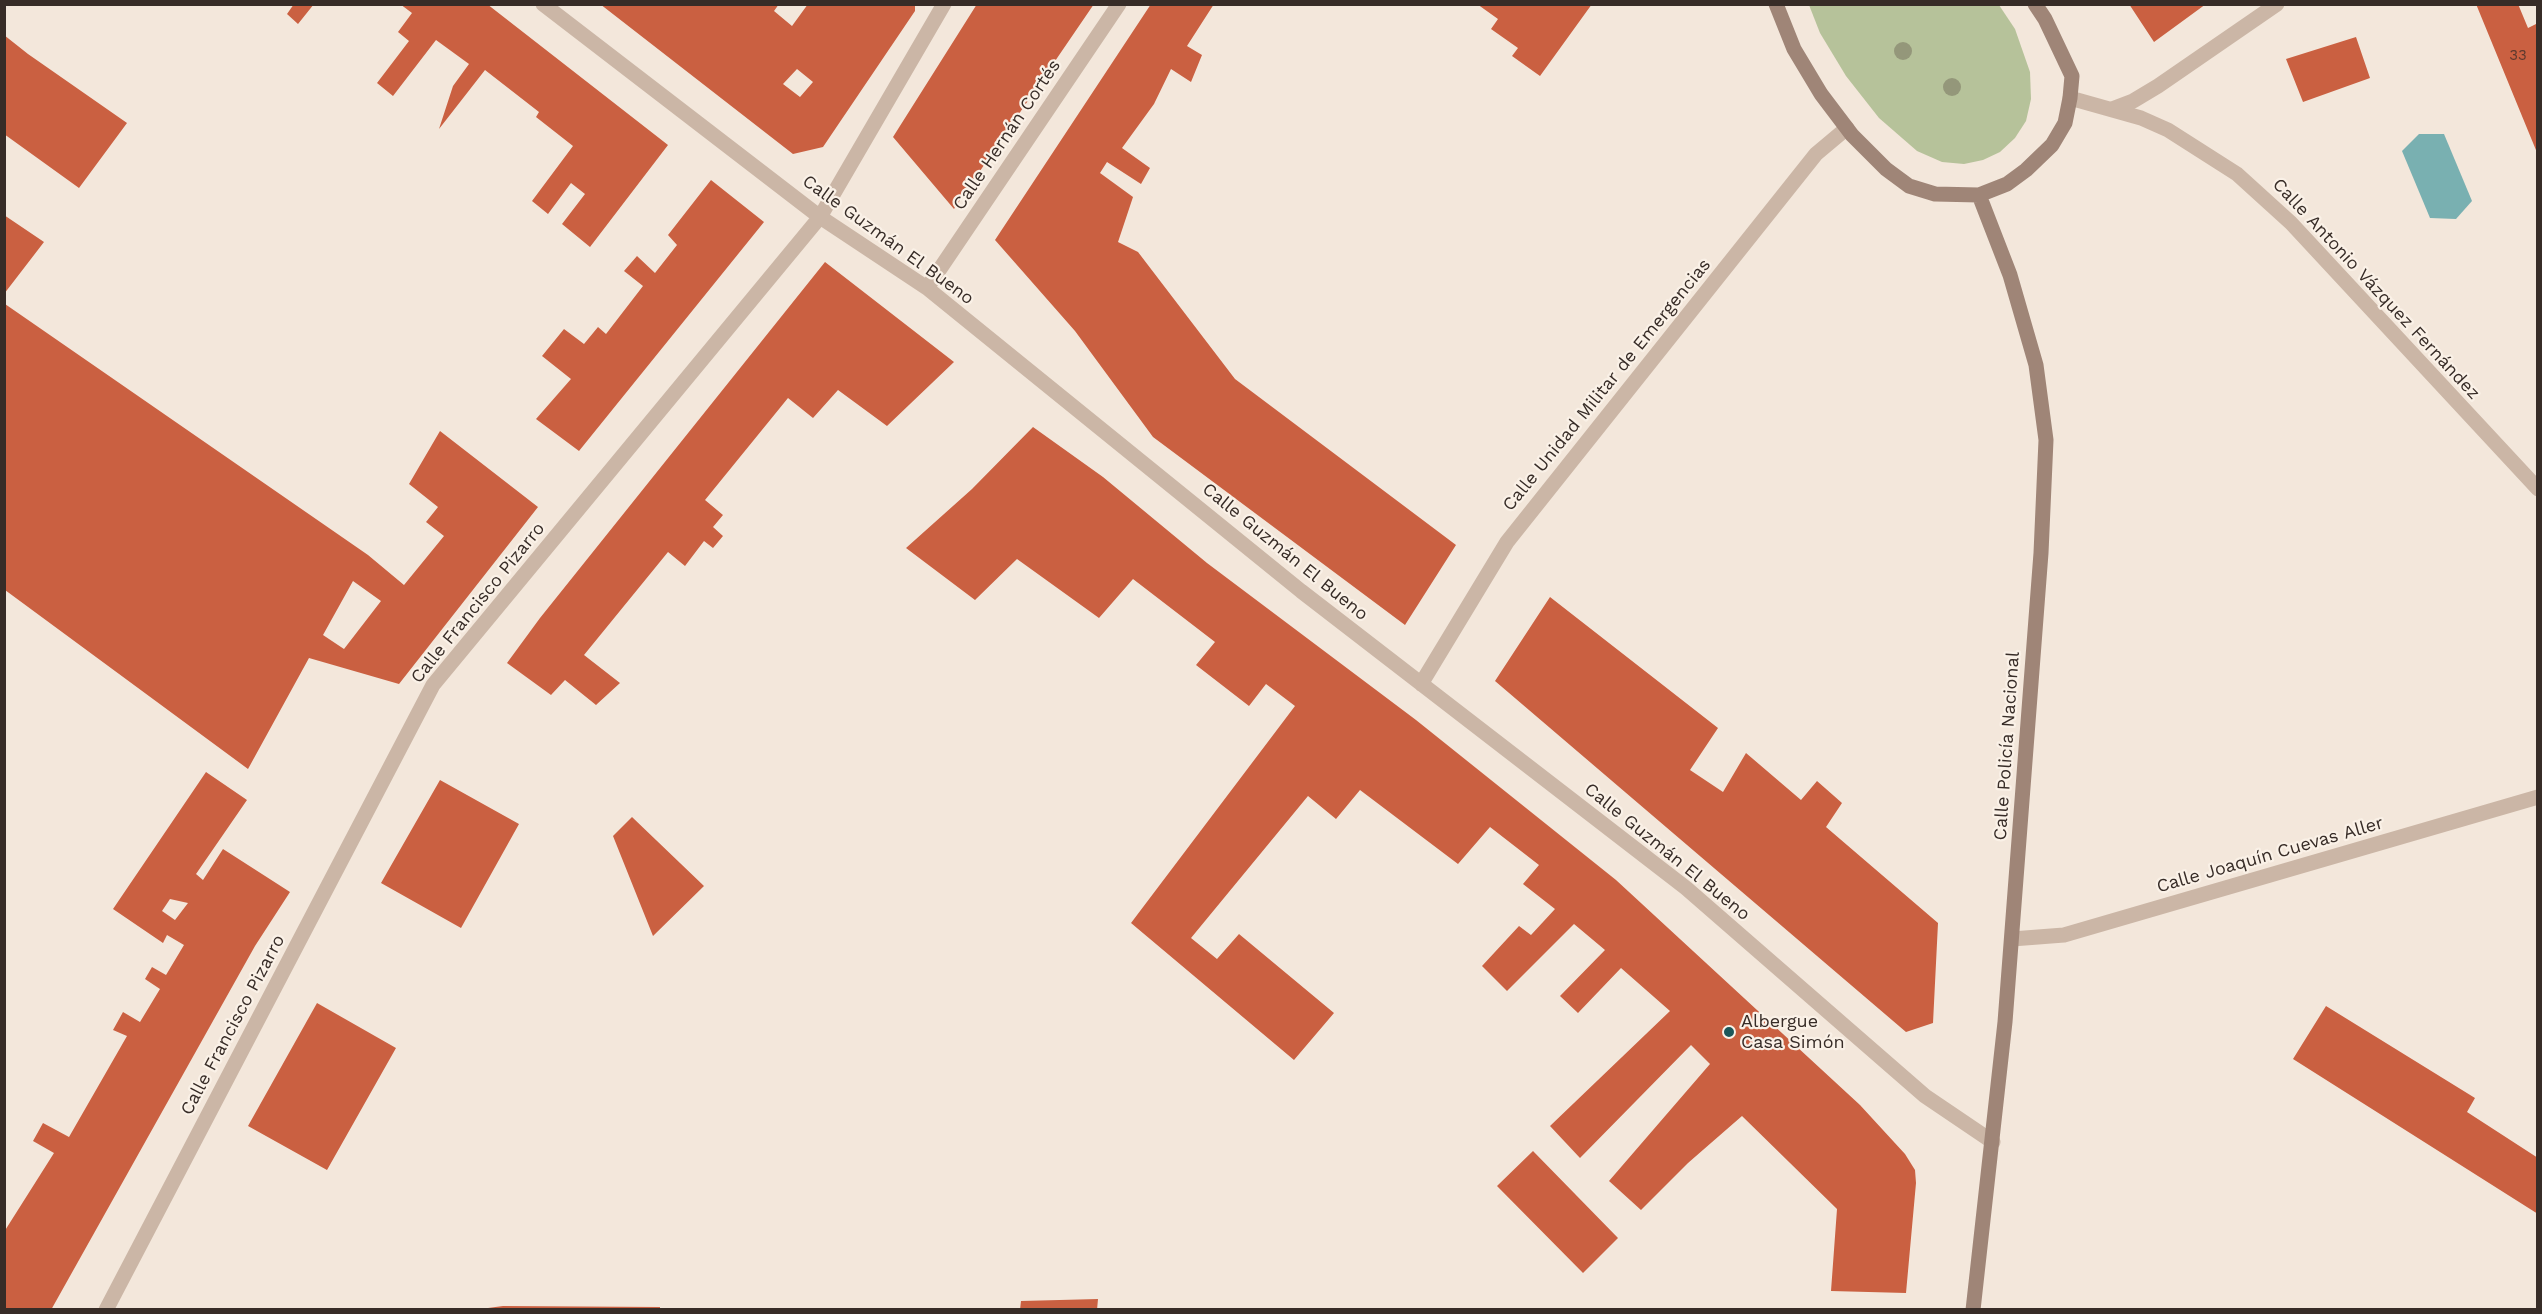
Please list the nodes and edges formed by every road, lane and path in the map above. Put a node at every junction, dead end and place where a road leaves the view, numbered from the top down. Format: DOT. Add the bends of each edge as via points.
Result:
graph roads {
  1 [pos="543,4"];
  2 [pos="944,4"];
  3 [pos="1119,4"];
  4 [pos="1776,4"];
  5 [pos="2035,4"];
  6 [pos="2277,4"];
  7 [pos="2070,98"];
  8 [pos="2112,109"];
  9 [pos="1847,128"];
  10 [pos="1979,195"];
  11 [pos="820,217"];
  12 [pos="927,288"];
  13 [pos="2538,489"];
  14 [pos="1421,684"];
  15 [pos="2538,797"];
  16 [pos="2012,939"];
  17 [pos="1993,1142"];
  18 [pos="106,1310"];
  19 [pos="1973,1310"];
  1 -- 11 [label="street, Calle Guzmán El Bueno"];
  2 -- 11 [label="street, Calle Francisco Pizarro"];
  3 -- 12 [label="street, Calle Hernán Cortés"];
  4 -- 9 [label="main road" via="1794,49"];
  5 -- 7 [label="main road" via="2072,76"];
  6 -- 8 [label="street" via="2158,86"];
  7 -- 8 [label="street, Calle Antonio Vázquez Fernández"];
  7 -- 10 [label="main road" via="2065,123 2052,145 2007,184"];
  8 -- 13 [label="street, Calle Antonio Vázquez Fernández" via="2169,130 2237,174 2265,198"];
  9 -- 10 [label="main road" via="1886,169 1909,186 1935,194"];
  9 -- 14 [label="street, Calle Unidad Militar de Emergencias" via="1816,154 1507,542"];
  10 -- 16 [label="main road, Calle Policía Nacional" via="2010,275 2036,364 2046,440"];
  11 -- 12 [label="street, Calle Guzmán El Bueno"];
  11 -- 18 [label="street, Calle Francisco Pizarro" via="433,685"];
  12 -- 14 [label="street, Calle Guzmán El Bueno"];
  14 -- 17 [label="street, Calle Guzmán El Bueno" via="1686,888 1924,1096"];
  15 -- 16 [label="street, Calle Joaquín Cuevas Aller" via="2064,935"];
  16 -- 17 [label="main road, Calle Policía Nacional"];
  17 -- 19 [label="main road, Calle Policía Nacional"];
}
